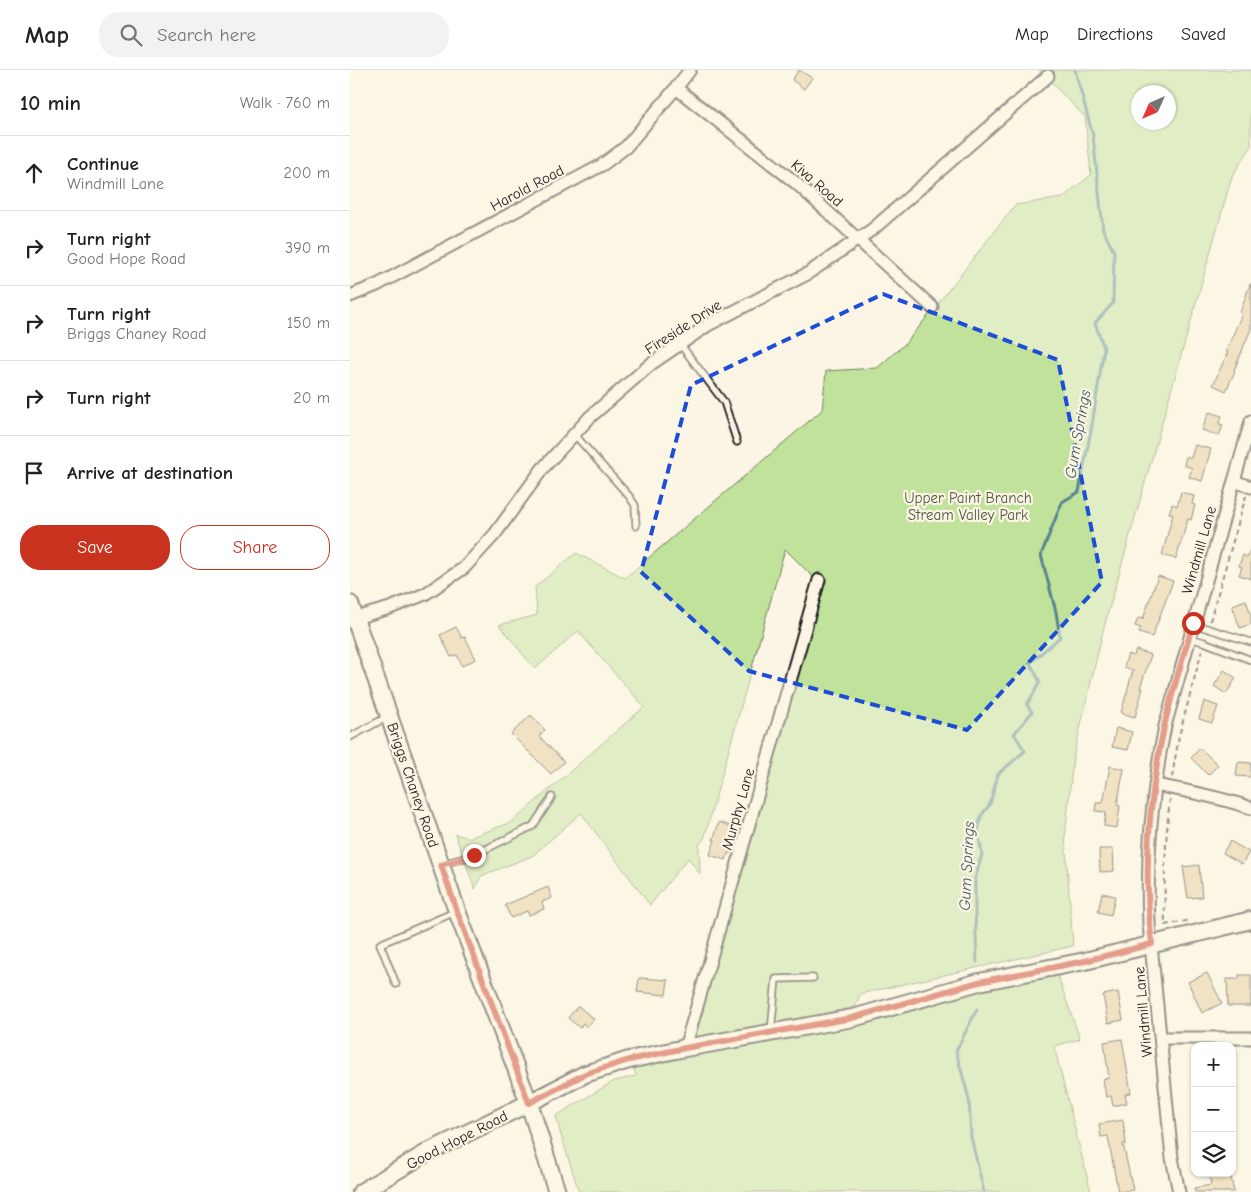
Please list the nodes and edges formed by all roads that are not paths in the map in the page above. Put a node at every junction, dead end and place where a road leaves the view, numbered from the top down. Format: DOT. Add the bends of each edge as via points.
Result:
graph roads {
  1 [pos="690,70"];
  2 [pos="1048,76"];
  3 [pos="676,88"];
  4 [pos="858,239"];
  5 [pos="350,296"];
  6 [pos="932,307"];
  7 [pos="680,344"];
  8 [pos="1251,421"];
  9 [pos="574,434"];
  10 [pos="736,442"];
  11 [pos="1234,481"];
  12 [pos="1250,486"];
  13 [pos="636,526"];
  14 [pos="819,580"];
  15 [pos="352,611"];
  16 [pos="1193,623"];
  17 [pos="1189,638"];
  18 [pos="1251,642"];
  19 [pos="1251,660"];
  20 [pos="389,716"];
  21 [pos="350,737"];
  22 [pos="1154,785"];
  23 [pos="552,797"];
  24 [pos="1251,808"];
  25 [pos="441,865"];
  26 [pos="457,911"];
  27 [pos="1251,920"];
  28 [pos="1152,944"];
  29 [pos="813,978"];
  30 [pos="396,984"];
  31 [pos="771,1032"];
  32 [pos="1161,1038"];
  33 [pos="1251,1038"];
  34 [pos="685,1048"];
  35 [pos="529,1103"];
  36 [pos="362,1192"];
  37 [pos="557,1192"];
  38 [pos="1179,1192"];
  1 -- 3 [label="street, Harold Road"];
  2 -- 4 [label="street, Fireside Drive"];
  3 -- 4 [label="street, Kiva Road" via="796,183"];
  3 -- 5 [label="street, Harold Road" via="626,147 602,165 377,285"];
  4 -- 6 [label="street, Kiva Road"];
  4 -- 7 [label="street, Fireside Drive" via="807,274 708,325"];
  7 -- 9 [label="street, Fireside Drive" via="651,364"];
  7 -- 10 [label="lane" via="724,402"];
  8 -- 11 [label="street, Windmill Lane"];
  9 -- 13 [label="lane" via="629,496 635,505"];
  9 -- 15 [label="street, Fireside Drive" via="464,568 425,594 390,608"];
  11 -- 12 [label="street"];
  11 -- 16 [label="street, Windmill Lane"];
  14 -- 34 [label="street, Murphy Lane"];
  15 -- 20 [label="street, Briggs Chaney Road"];
  16 -- 17 [label="street, Windmill Lane"];
  16 -- 18 [label="lane"];
  17 -- 19 [label="lane"];
  17 -- 22 [label="street, Windmill Lane" via="1165,726"];
  20 -- 21 [label="lane"];
  20 -- 25 [label="street, Briggs Chaney Road"];
  22 -- 24 [label="street"];
  22 -- 28 [label="street, Windmill Lane" via="1148,889"];
  23 -- 25 [label="lane" via="533,826 474,855"];
  25 -- 26 [label="street, Briggs Chaney Road"];
  26 -- 30 [label="lane" via="380,944"];
  26 -- 35 [label="street, Briggs Chaney Road"];
  27 -- 28 [label="street, Good Hope Road"];
  28 -- 31 [label="street, Good Hope Road" via="979,982 852,1018"];
  28 -- 32 [label="street, Windmill Lane"];
  29 -- 31 [label="lane" via="776,979"];
  31 -- 34 [label="street, Good Hope Road"];
  32 -- 33 [label="street"];
  32 -- 38 [label="street, Windmill Lane" via="1172,1158"];
  34 -- 35 [label="street, Good Hope Road" via="585,1074"];
  35 -- 36 [label="street, Good Hope Road" via="428,1152"];
  35 -- 37 [label="street, Briggs Chaney Road"];
}
